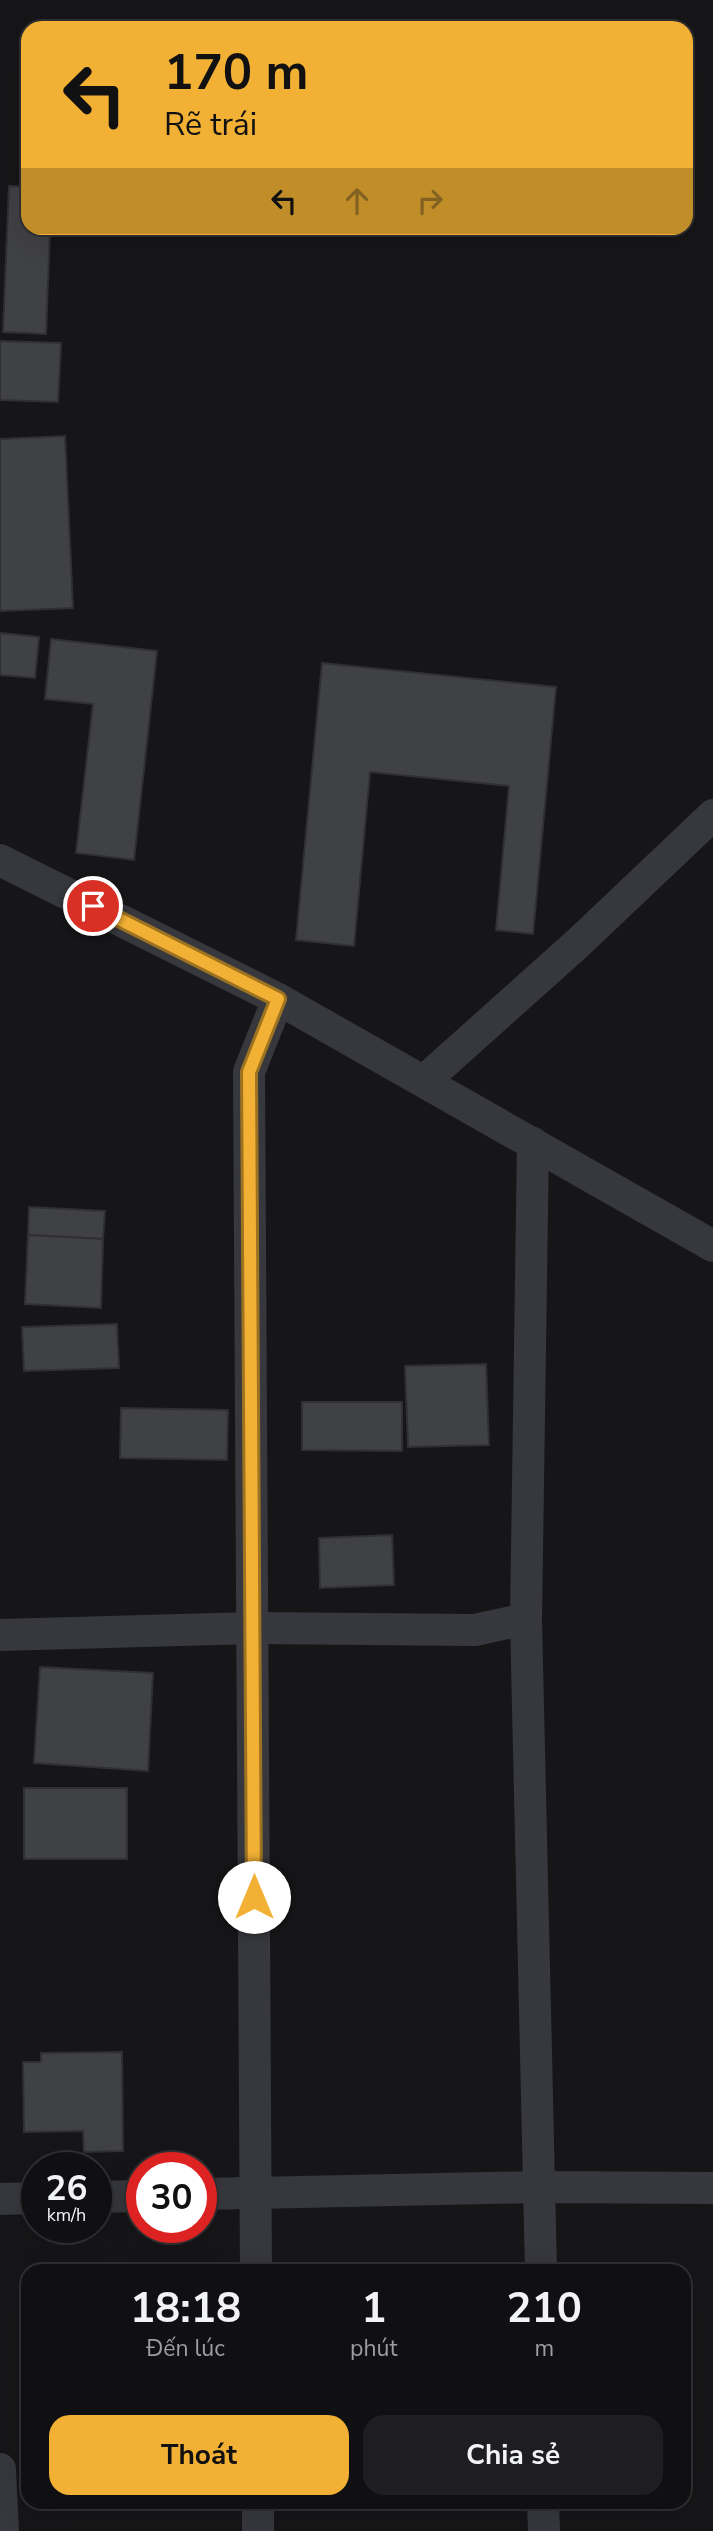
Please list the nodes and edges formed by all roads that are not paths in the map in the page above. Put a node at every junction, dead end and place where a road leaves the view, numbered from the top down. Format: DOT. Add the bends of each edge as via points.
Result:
graph roads {
  1 [pos="713,815"];
  2 [pos="0,860"];
  3 [pos="278,999"];
  4 [pos="424,1081"];
  5 [pos="533,1143"];
  6 [pos="713,1246"];
  7 [pos="526,1619"];
  8 [pos="252,1628"];
  9 [pos="0,1635"];
  10 [pos="539,2188"];
  11 [pos="713,2188"];
  12 [pos="256,2193"];
  13 [pos="217,2194"];
  14 [pos="21,2198"];
  15 [pos="0,2199"];
  16 [pos="256,2264"];
  17 [pos="541,2264"];
  18 [pos="0,2469"];
  19 [pos="258,2509"];
  20 [pos="543,2509"];
  21 [pos="3,2531"];
  22 [pos="258,2531"];
  23 [pos="544,2531"];
  1 -- 4 [label="street"];
  2 -- 3 [label="street"];
  3 -- 4 [label="street"];
  3 -- 8 [label="street" via="249,1072"];
  4 -- 5 [label="street"];
  5 -- 6 [label="street"];
  5 -- 7 [label="street"];
  7 -- 8 [label="street" via="475,1630"];
  7 -- 10 [label="street"];
  8 -- 9 [label="street"];
  8 -- 12 [label="street"];
  10 -- 11 [label="street"];
  10 -- 12 [label="street"];
  10 -- 17 [label="street"];
  12 -- 13 [label="street"];
  12 -- 16 [label="street"];
  14 -- 15 [label="street"];
  18 -- 21 [label="street"];
  19 -- 22 [label="street"];
  20 -- 23 [label="street"];
}
